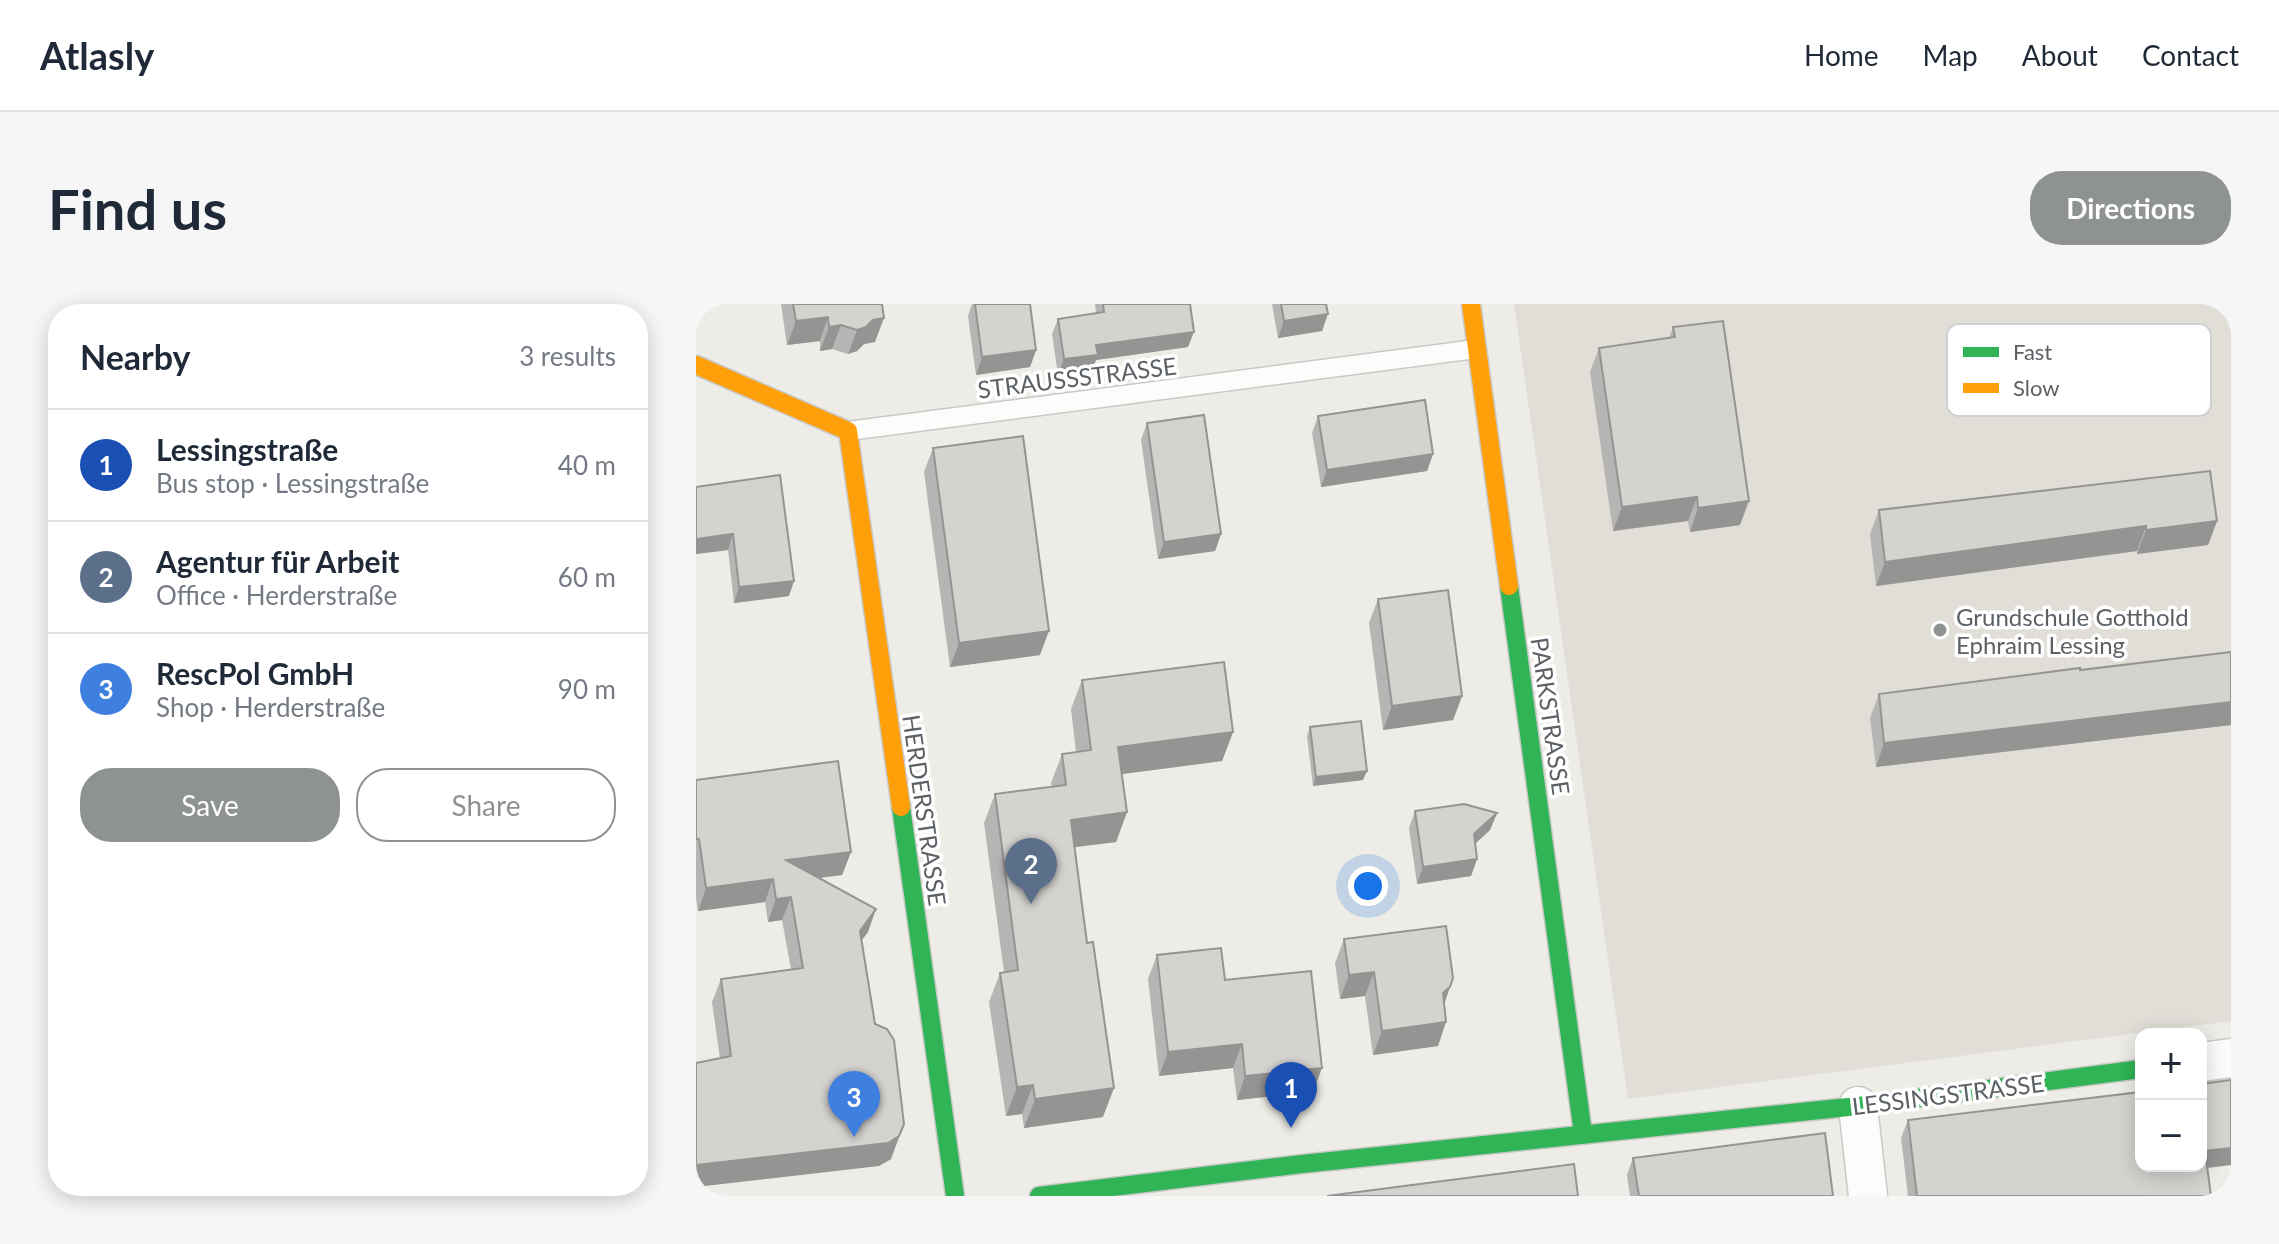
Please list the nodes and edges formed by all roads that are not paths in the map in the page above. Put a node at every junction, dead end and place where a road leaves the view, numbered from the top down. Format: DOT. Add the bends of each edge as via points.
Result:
graph roads {
  1 [pos="1471,304"];
  2 [pos="1476,349"];
  3 [pos="696,365"];
  4 [pos="848,431"];
  5 [pos="2231,1058"];
  6 [pos="2207,1061"];
  7 [pos="2135,1070"];
  8 [pos="1858,1106"];
  9 [pos="1583,1134"];
  10 [pos="955,1196"];
  11 [pos="1039,1196"];
  12 [pos="1868,1196"];
  1 -- 2 [label="street, PARKSTRASSE"];
  2 -- 4 [label="lane, STRAUSSSTRASSE"];
  2 -- 9 [label="street, PARKSTRASSE"];
  3 -- 4 [label="street"];
  4 -- 10 [label="street, HERDERSTRASSE"];
  5 -- 6 [label="street"];
  7 -- 8 [label="street, LESSINGSTRASSE"];
  8 -- 9 [label="street, LESSINGSTRASSE"];
  8 -- 12 [label="street"];
  9 -- 11 [label="street, LESSINGSTRASSE"];
}
